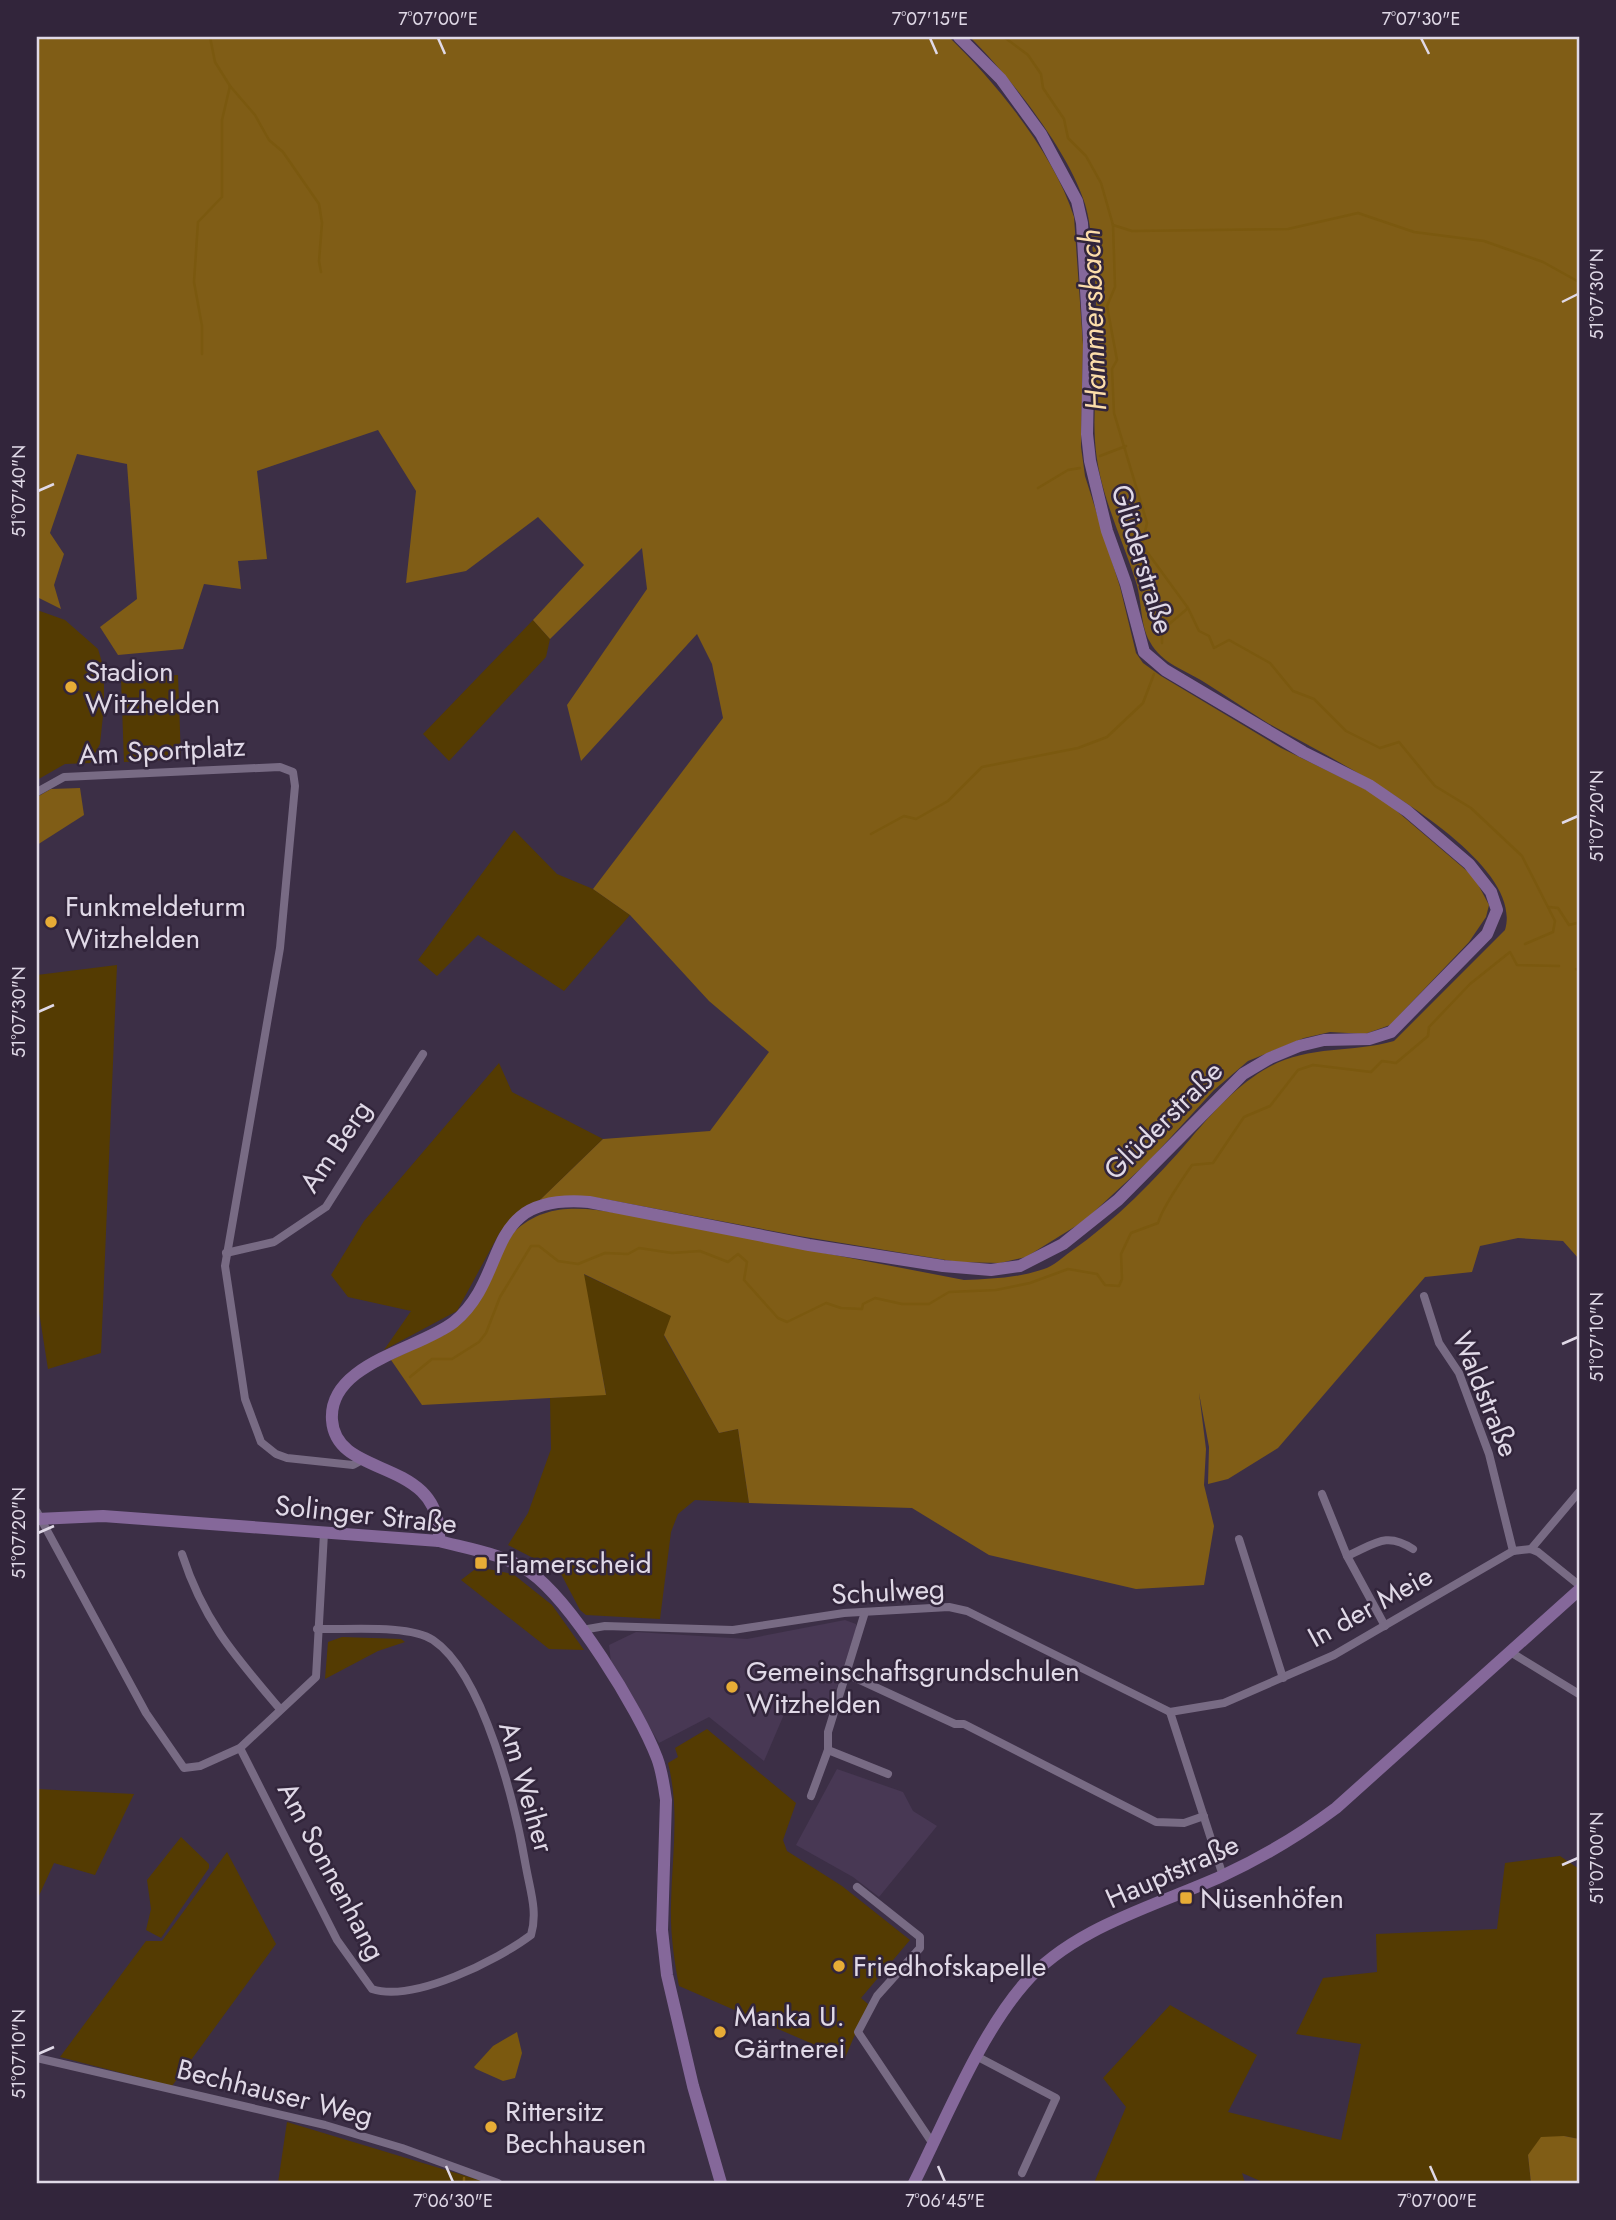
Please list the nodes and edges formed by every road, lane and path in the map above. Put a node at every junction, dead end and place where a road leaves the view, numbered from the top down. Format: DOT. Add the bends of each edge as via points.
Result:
graph roads {
  1 [pos="959,37"];
  2 [pos="37,792"];
  3 [pos="423,1054"];
  4 [pos="226,1253"];
  5 [pos="1424,1296"];
  6 [pos="364,1459"];
  7 [pos="1579,1492"];
  8 [pos="1322,1494"];
  9 [pos="38,1516"];
  10 [pos="324,1533"];
  11 [pos="1239,1539"];
  12 [pos="439,1541"];
  13 [pos="1413,1549"];
  14 [pos="1531,1549"];
  15 [pos="1513,1550"];
  16 [pos="182,1554"];
  17 [pos="1348,1556"];
  18 [pos="1579,1588"];
  19 [pos="865,1612"];
  20 [pos="1385,1626"];
  21 [pos="317,1629"];
  22 [pos="582,1630"];
  23 [pos="1511,1653"];
  24 [pos="846,1674"];
  25 [pos="1283,1678"];
  26 [pos="1579,1694"];
  27 [pos="279,1709"];
  28 [pos="1170,1712"];
  29 [pos="240,1748"];
  30 [pos="828,1750"];
  31 [pos="888,1774"];
  32 [pos="811,1796"];
  33 [pos="1204,1816"];
  34 [pos="1223,1876"];
  35 [pos="857,1887"];
  36 [pos="516,1946"];
  37 [pos="978,2057"];
  38 [pos="37,2058"];
  39 [pos="933,2144"];
  40 [pos="1022,2172"];
  41 [pos="498,2183"];
  42 [pos="721,2183"];
  43 [pos="914,2183"];
  1 -- 6 [label="main road, Glüderstraße" via="989,65 1033,123 1077,201 1089,340 1090,461 1144,652 1165,670 1407,811 1479,874 1494,898 1494,923 1397,1028 1369,1039 1299,1046 1257,1065 1218,1096 1140,1180 1094,1220 1048,1254 1020,1266 991,1270 943,1266 589,1202 536,1208 507,1231 460,1317 441,1331 371,1364 345,1384 334,1405 334,1431 343,1445"];
  2 -- 4 [label="street, Am Sportplatz" via="64,777 280,767 293,772 281,948"];
  3 -- 4 [label="street, Am Berg" via="326,1207 274,1242"];
  4 -- 6 [label="street" via="246,1399 261,1442 287,1458 353,1465"];
  5 -- 15 [label="street, Waldstraße" via="1439,1343 1459,1373 1489,1454"];
  6 -- 12 [label="main road, Glüderstraße" via="432,1500"];
  7 -- 14 [label="street"];
  8 -- 17 [label="street"];
  9 -- 10 [label="main road, Solinger Straße" via="103,1516"];
  9 -- 29 [label="street" via="146,1713 184,1768"];
  10 -- 12 [label="main road, Solinger Straße"];
  10 -- 21 [label="street"];
  11 -- 25 [label="street"];
  12 -- 22 [label="main road, Solinger Straße" via="486,1552 530,1572 559,1599"];
  13 -- 17 [label="street" via="1398,1539 1385,1540"];
  14 -- 15 [label="street, In der Meie"];
  14 -- 18 [label="street"];
  15 -- 20 [label="street, In der Meie"];
  16 -- 27 [label="street" via="194,1591 216,1632"];
  17 -- 20 [label="street"];
  18 -- 23 [label="main road, Hauptstraße"];
  19 -- 22 [label="street, Schulweg" via="733,1630 605,1626"];
  19 -- 24 [label="street"];
  19 -- 28 [label="street, Schulweg" via="949,1607 967,1611"];
  20 -- 25 [label="street, In der Meie"];
  21 -- 27 [label="street" via="316,1677"];
  21 -- 36 [label="street, Am Weiher" via="420,1633 443,1649 460,1671 488,1726 516,1816 534,1923 531,1934"];
  22 -- 42 [label="main road, Solinger Straße" via="637,1719 663,1780 662,1930 667,1975"];
  23 -- 26 [label="street"];
  23 -- 34 [label="main road, Hauptstraße" via="1336,1808 1287,1843"];
  24 -- 30 [label="street" via="828,1732"];
  24 -- 33 [label="street" via="955,1724 964,1724 1156,1822 1184,1823"];
  25 -- 28 [label="street, In der Meie" via="1224,1703"];
  27 -- 29 [label="street"];
  28 -- 33 [label="street"];
  29 -- 36 [label="street, Am Sonnenhang" via="337,1940 372,1989 397,1992 420,1987"];
  30 -- 31 [label="street"];
  30 -- 32 [label="street"];
  33 -- 34 [label="street"];
  34 -- 37 [label="main road, Hauptstraße" via="1091,1934 1058,1954 1024,1984"];
  35 -- 39 [label="street" via="920,1937 920,1948 877,1996 858,2032"];
  37 -- 39 [label="main road, Hauptstraße"];
  37 -- 40 [label="street" via="1056,2098"];
  38 -- 41 [label="street, Bechhauser Weg" via="325,2125"];
  39 -- 43 [label="main road, Hauptstraße"];
}
